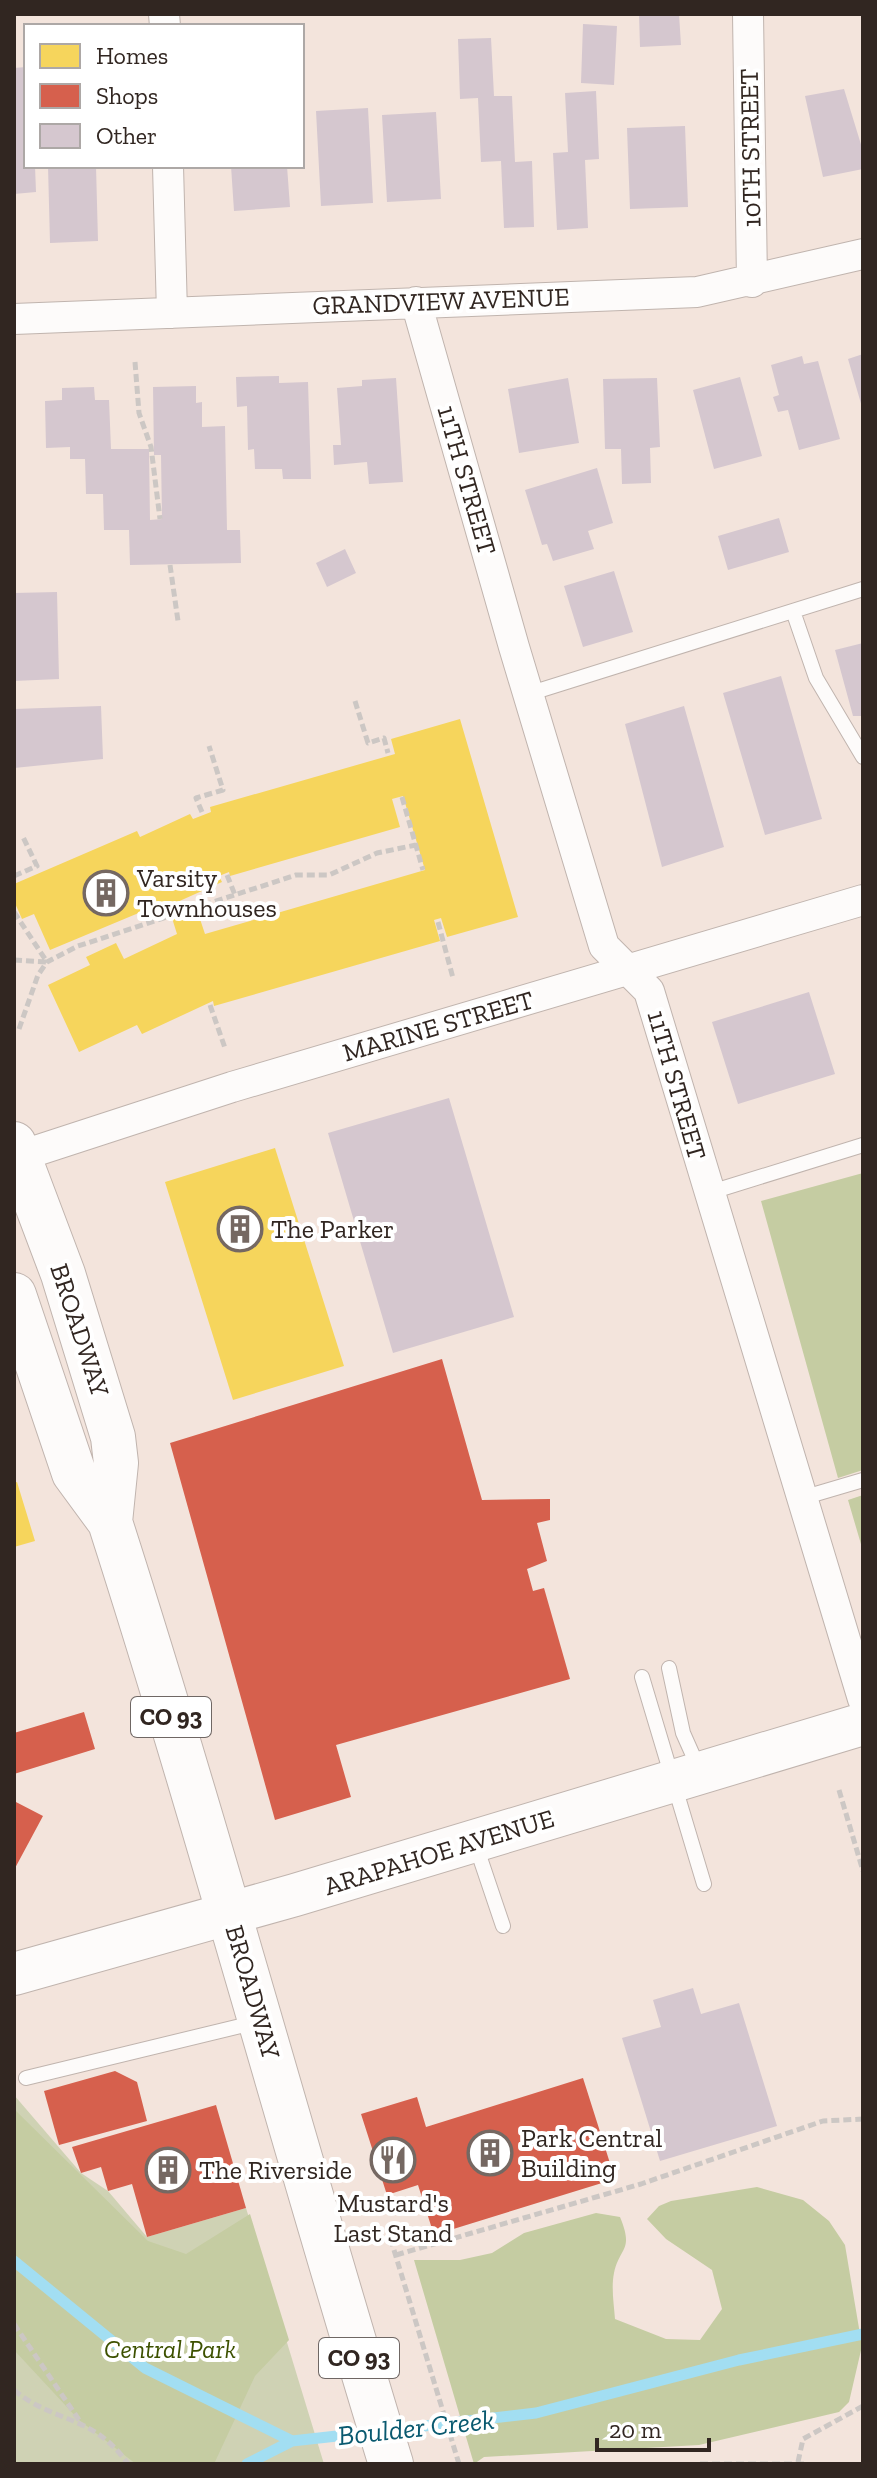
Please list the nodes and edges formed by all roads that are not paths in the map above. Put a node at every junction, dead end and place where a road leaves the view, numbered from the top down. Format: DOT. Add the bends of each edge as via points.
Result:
graph roads {
  1 [pos="748,14"];
  2 [pos="168,168"];
  3 [pos="863,254"];
  4 [pos="752,282"];
  5 [pos="416,302"];
  6 [pos="172,313"];
  7 [pos="14,319"];
  8 [pos="863,589"];
  9 [pos="793,611"];
  10 [pos="528,694"];
  11 [pos="863,757"];
  12 [pos="863,900"];
  13 [pos="630,970"];
  14 [pos="863,1145"];
  15 [pos="16,1153"];
  16 [pos="708,1193"];
  17 [pos="14,1295"];
  18 [pos="863,1480"];
  19 [pos="802,1498"];
  20 [pos="110,1522"];
  21 [pos="669,1668"];
  22 [pos="642,1677"];
  23 [pos="863,1699"];
  24 [pos="863,1724"];
  25 [pos="687,1778"];
  26 [pos="475,1841"];
  27 [pos="704,1884"];
  28 [pos="231,1913"];
  29 [pos="503,1926"];
  30 [pos="14,1974"];
  31 [pos="261,2021"];
  32 [pos="26,2078"];
  33 [pos="391,2464"];
  1 -- 4 [label="street, 10TH STREET"];
  2 -- 6 [label="street"];
  3 -- 4 [label="street, GRANDVIEW AVENUE"];
  4 -- 5 [label="street, GRANDVIEW AVENUE" via="697,292"];
  5 -- 6 [label="street, GRANDVIEW AVENUE"];
  5 -- 10 [label="street, 11TH STREET"];
  6 -- 7 [label="street, GRANDVIEW AVENUE"];
  8 -- 9 [label="lane"];
  9 -- 10 [label="lane"];
  9 -- 11 [label="lane" via="816,678"];
  10 -- 13 [label="street, 11TH STREET" via="604,946"];
  12 -- 13 [label="street, MARINE STREET"];
  13 -- 15 [label="street, MARINE STREET"];
  13 -- 16 [label="street, 11TH STREET" via="649,991"];
  14 -- 16 [label="lane"];
  15 -- 20 [label="main road, BROADWAY / CO 93" via="63,1274 113,1437"];
  16 -- 19 [label="street, 11TH STREET"];
  17 -- 20 [label="main road, BROADWAY / CO 93" via="74,1473"];
  18 -- 19 [label="lane"];
  19 -- 23 [label="street, 11TH STREET"];
  20 -- 28 [label="main road, BROADWAY / CO 93"];
  21 -- 25 [label="lane"];
  22 -- 25 [label="lane"];
  24 -- 25 [label="street, ARAPAHOE AVENUE"];
  25 -- 26 [label="street, ARAPAHOE AVENUE"];
  25 -- 27 [label="lane"];
  26 -- 28 [label="street, ARAPAHOE AVENUE"];
  26 -- 29 [label="lane"];
  28 -- 30 [label="street, ARAPAHOE AVENUE"];
  28 -- 31 [label="main road, BROADWAY / CO 93"];
  31 -- 32 [label="lane"];
  31 -- 33 [label="main road, BROADWAY / CO 93"];
}
